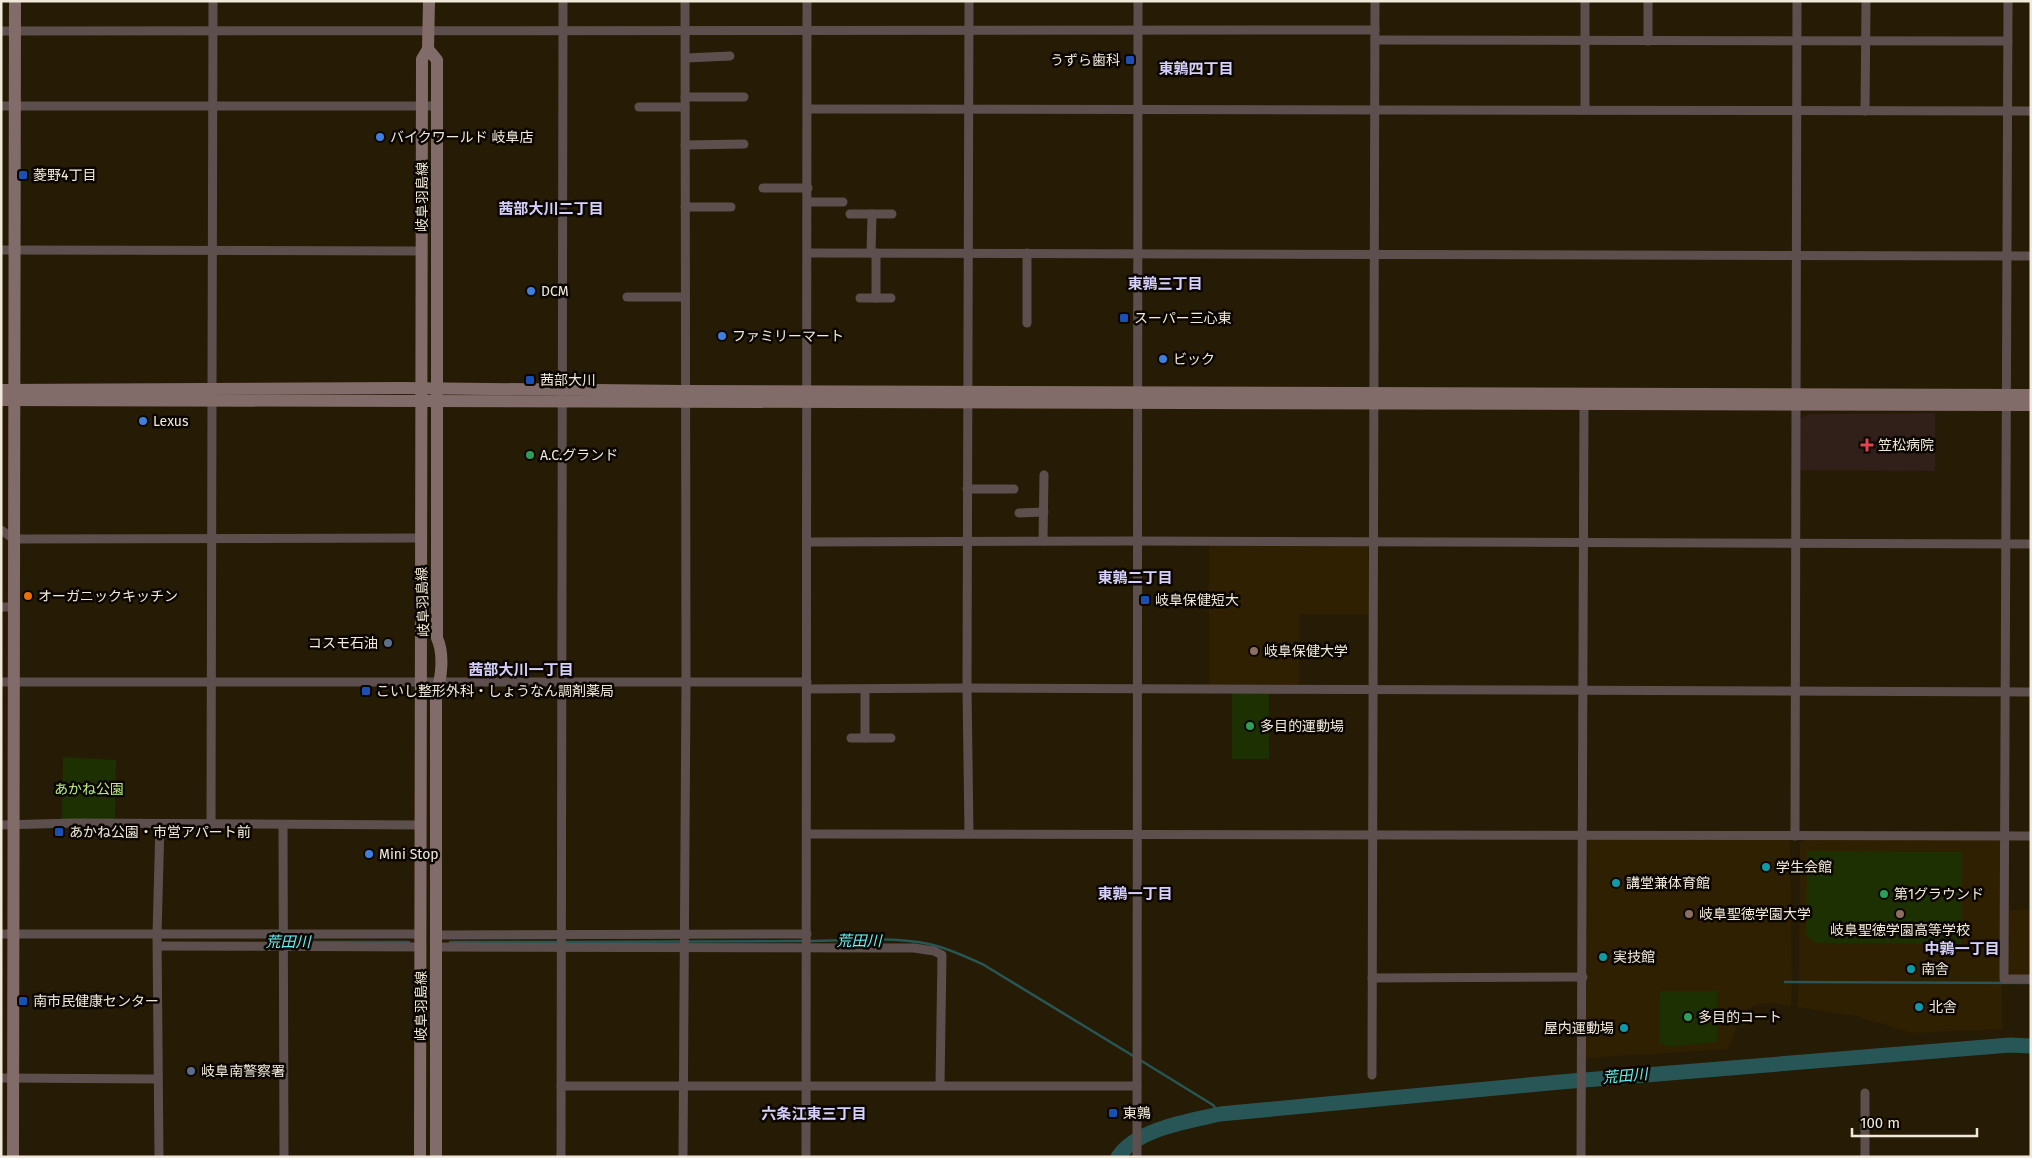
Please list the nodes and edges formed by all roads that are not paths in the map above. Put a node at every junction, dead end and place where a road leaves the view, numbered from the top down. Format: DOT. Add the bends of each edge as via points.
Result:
graph roads {
  1 [pos="15,1"];
  2 [pos="212,1"];
  3 [pos="429,1"];
  4 [pos="563,1"];
  5 [pos="686,1"];
  6 [pos="808,1"];
  7 [pos="969,1"];
  8 [pos="1138,1"];
  9 [pos="1375,1"];
  10 [pos="1585,1"];
  11 [pos="1648,1"];
  12 [pos="1797,1"];
  13 [pos="1866,1"];
  14 [pos="2008,1"];
  15 [pos="428,30"];
  16 [pos="970,30"];
  17 [pos="1,31"];
  18 [pos="15,31"];
  19 [pos="213,31"];
  20 [pos="563,31"];
  21 [pos="807,31"];
  22 [pos="1138,31"];
  23 [pos="686,32"];
  24 [pos="1375,35"];
  25 [pos="1585,40"];
  26 [pos="1648,41"];
  27 [pos="2008,41"];
  28 [pos="1797,42"];
  29 [pos="1865,42"];
  30 [pos="428,49"];
  31 [pos="730,56"];
  32 [pos="686,58"];
  33 [pos="685,96"];
  34 [pos="744,97"];
  35 [pos="1,106"];
  36 [pos="15,106"];
  37 [pos="212,106"];
  38 [pos="422,106"];
  39 [pos="437,106"];
  40 [pos="639,107"];
  41 [pos="685,107"];
  42 [pos="808,109"];
  43 [pos="1138,109"];
  44 [pos="969,110"];
  45 [pos="1374,110"];
  46 [pos="1585,110"];
  47 [pos="1796,111"];
  48 [pos="1866,111"];
  49 [pos="2008,111"];
  50 [pos="2031,111"];
  51 [pos="744,144"];
  52 [pos="685,145"];
  53 [pos="763,188"];
  54 [pos="808,188"];
  55 [pos="808,202"];
  56 [pos="843,202"];
  57 [pos="685,207"];
  58 [pos="731,207"];
  59 [pos="850,214"];
  60 [pos="872,214"];
  61 [pos="892,214"];
  62 [pos="1,250"];
  63 [pos="14,250"];
  64 [pos="212,251"];
  65 [pos="421,251"];
  66 [pos="808,253"];
  67 [pos="874,253"];
  68 [pos="968,253"];
  69 [pos="1028,253"];
  70 [pos="1137,254"];
  71 [pos="1374,255"];
  72 [pos="1797,256"];
  73 [pos="2007,256"];
  74 [pos="2031,256"];
  75 [pos="627,297"];
  76 [pos="685,297"];
  77 [pos="860,298"];
  78 [pos="876,298"];
  79 [pos="891,298"];
  80 [pos="1027,323"];
  81 [pos="7,395"];
  82 [pos="212,395"];
  83 [pos="420,395"];
  84 [pos="437,395"];
  85 [pos="2031,395"];
  86 [pos="563,396"];
  87 [pos="685,397"];
  88 [pos="807,397"];
  89 [pos="968,398"];
  90 [pos="1138,398"];
  91 [pos="1373,398"];
  92 [pos="1795,399"];
  93 [pos="2006,400"];
  94 [pos="1584,404"];
  95 [pos="2031,405"];
  96 [pos="1044,475"];
  97 [pos="967,489"];
  98 [pos="1014,489"];
  99 [pos="1019,512"];
  100 [pos="1044,512"];
  101 [pos="1,530"];
  102 [pos="421,538"];
  103 [pos="14,539"];
  104 [pos="211,539"];
  105 [pos="1043,541"];
  106 [pos="1137,541"];
  107 [pos="807,542"];
  108 [pos="967,542"];
  109 [pos="1373,542"];
  110 [pos="1583,543"];
  111 [pos="1796,544"];
  112 [pos="2005,544"];
  113 [pos="2031,544"];
  114 [pos="8,607"];
  115 [pos="211,681"];
  116 [pos="7,682"];
  117 [pos="421,683"];
  118 [pos="440,683"];
  119 [pos="562,683"];
  120 [pos="686,683"];
  121 [pos="807,686"];
  122 [pos="966,688"];
  123 [pos="865,689"];
  124 [pos="1137,689"];
  125 [pos="1373,689"];
  126 [pos="1583,690"];
  127 [pos="1796,691"];
  128 [pos="2006,692"];
  129 [pos="2031,692"];
  130 [pos="851,738"];
  131 [pos="865,738"];
  132 [pos="891,738"];
  133 [pos="160,824"];
  134 [pos="8,825"];
  135 [pos="211,825"];
  136 [pos="421,825"];
  137 [pos="283,826"];
  138 [pos="807,834"];
  139 [pos="969,834"];
  140 [pos="1137,834"];
  141 [pos="1373,834"];
  142 [pos="1583,835"];
  143 [pos="1795,836"];
  144 [pos="2004,836"];
  145 [pos="2031,836"];
  146 [pos="7,934"];
  147 [pos="158,934"];
  148 [pos="562,940"];
  149 [pos="283,941"];
  150 [pos="420,941"];
  151 [pos="436,941"];
  152 [pos="684,941"];
  153 [pos="807,941"];
  154 [pos="158,946"];
  155 [pos="1583,977"];
  156 [pos="1372,978"];
  157 [pos="2031,979"];
  158 [pos="1372,1075"];
  159 [pos="7,1078"];
  160 [pos="158,1079"];
  161 [pos="683,1085"];
  162 [pos="807,1085"];
  163 [pos="561,1086"];
  164 [pos="940,1086"];
  165 [pos="1137,1086"];
  166 [pos="1865,1093"];
  167 [pos="12,1157"];
  168 [pos="159,1157"];
  169 [pos="284,1157"];
  170 [pos="420,1157"];
  171 [pos="436,1157"];
  172 [pos="561,1157"];
  173 [pos="683,1157"];
  174 [pos="806,1157"];
  175 [pos="1137,1157"];
  176 [pos="1582,1157"];
  177 [pos="1866,1157"];
  1 -- 18 [label="street"];
  2 -- 19 [label="street"];
  3 -- 15 [label="street, 岐阜羽島線"];
  4 -- 20 [label="street"];
  5 -- 23 [label="street"];
  6 -- 21 [label="street"];
  7 -- 16 [label="street"];
  8 -- 22 [label="street"];
  9 -- 24 [label="street"];
  10 -- 25 [label="street"];
  11 -- 26 [label="street"];
  12 -- 28 [label="street"];
  13 -- 29 [label="street"];
  14 -- 27 [label="street"];
  15 -- 19 [label="street"];
  15 -- 20 [label="street"];
  15 -- 30 [label="street, 岐阜羽島線"];
  16 -- 21 [label="street"];
  16 -- 22 [label="street"];
  16 -- 44 [label="street"];
  17 -- 18 [label="street"];
  18 -- 19 [label="street"];
  18 -- 36 [label="street"];
  19 -- 37 [label="street"];
  20 -- 23 [label="street"];
  20 -- 86 [label="street"];
  21 -- 23 [label="street"];
  21 -- 42 [label="street"];
  22 -- 24 [label="street"];
  22 -- 43 [label="street"];
  23 -- 32 [label="street"];
  24 -- 25 [label="street"];
  24 -- 45 [label="street"];
  25 -- 26 [label="street"];
  25 -- 46 [label="street"];
  26 -- 28 [label="street"];
  27 -- 29 [label="street"];
  27 -- 49 [label="street"];
  28 -- 29 [label="street"];
  28 -- 47 [label="street"];
  29 -- 48 [label="street"];
  30 -- 38 [label="street, 岐阜羽島線" via="422,59"];
  30 -- 39 [label="street, 岐阜羽島線" via="437,60"];
  31 -- 32 [label="street"];
  32 -- 33 [label="street"];
  33 -- 34 [label="street"];
  33 -- 41 [label="street"];
  35 -- 36 [label="street"];
  36 -- 37 [label="street"];
  36 -- 63 [label="street"];
  37 -- 38 [label="street"];
  37 -- 64 [label="street"];
  38 -- 39 [label="street"];
  38 -- 65 [label="street, 岐阜羽島線"];
  39 -- 84 [label="street, 岐阜羽島線"];
  40 -- 41 [label="street"];
  41 -- 52 [label="street"];
  42 -- 44 [label="street"];
  42 -- 54 [label="street"];
  43 -- 44 [label="street"];
  43 -- 45 [label="street"];
  43 -- 70 [label="street"];
  44 -- 68 [label="street"];
  45 -- 46 [label="street"];
  45 -- 71 [label="street"];
  46 -- 47 [label="street"];
  47 -- 48 [label="street"];
  47 -- 72 [label="street"];
  48 -- 49 [label="street"];
  49 -- 50 [label="street"];
  49 -- 73 [label="street"];
  51 -- 52 [label="street"];
  52 -- 57 [label="street"];
  53 -- 54 [label="street"];
  54 -- 55 [label="street"];
  55 -- 56 [label="street"];
  55 -- 66 [label="street"];
  57 -- 58 [label="street"];
  57 -- 76 [label="street"];
  59 -- 60 [label="street"];
  60 -- 61 [label="street"];
  60 -- 67 [label="street"];
  62 -- 63 [label="street"];
  63 -- 64 [label="street"];
  63 -- 81 [label="street"];
  64 -- 65 [label="street"];
  64 -- 82 [label="street"];
  65 -- 83 [label="street, 岐阜羽島線"];
  66 -- 67 [label="street"];
  66 -- 88 [label="street"];
  67 -- 68 [label="street"];
  67 -- 78 [label="street"];
  68 -- 69 [label="street"];
  68 -- 89 [label="street"];
  69 -- 70 [label="street"];
  69 -- 80 [label="street"];
  70 -- 71 [label="street"];
  70 -- 90 [label="street"];
  71 -- 72 [label="street"];
  71 -- 91 [label="street"];
  72 -- 73 [label="street"];
  72 -- 92 [label="street"];
  73 -- 74 [label="street"];
  73 -- 93 [label="street"];
  75 -- 76 [label="street"];
  76 -- 87 [label="street"];
  77 -- 78 [label="street"];
  78 -- 79 [label="street"];
  81 -- 82 [label="street"];
  81 -- 103 [label="street"];
  82 -- 83 [label="street"];
  82 -- 104 [label="street"];
  83 -- 84 [label="street"];
  83 -- 102 [label="street, 岐阜羽島線"];
  84 -- 86 [label="street"];
  84 -- 118 [label="street, 岐阜羽島線" via="437,638 440,645"];
  85 -- 93 [label="street"];
  86 -- 87 [label="street"];
  86 -- 119 [label="street"];
  87 -- 88 [label="street"];
  87 -- 120 [label="street"];
  88 -- 89 [label="street"];
  88 -- 107 [label="street"];
  89 -- 90 [label="street"];
  89 -- 97 [label="street"];
  90 -- 91 [label="street"];
  90 -- 106 [label="street"];
  91 -- 92 [label="street"];
  91 -- 94 [label="street"];
  91 -- 109 [label="street"];
  92 -- 93 [label="street"];
  92 -- 94 [label="street"];
  92 -- 111 [label="street"];
  93 -- 95 [label="street"];
  93 -- 112 [label="street"];
  94 -- 110 [label="street"];
  96 -- 100 [label="street"];
  97 -- 98 [label="street"];
  97 -- 108 [label="street"];
  99 -- 100 [label="street"];
  100 -- 105 [label="street"];
  101 -- 103 [label="street"];
  102 -- 104 [label="street"];
  102 -- 117 [label="street, 岐阜羽島線"];
  103 -- 104 [label="street"];
  103 -- 114 [label="street"];
  104 -- 115 [label="street"];
  105 -- 106 [label="street"];
  105 -- 108 [label="street"];
  106 -- 109 [label="street"];
  106 -- 124 [label="street"];
  107 -- 108 [label="street"];
  107 -- 121 [label="street"];
  108 -- 122 [label="street"];
  109 -- 110 [label="street"];
  109 -- 125 [label="street"];
  110 -- 111 [label="street"];
  110 -- 126 [label="street"];
  111 -- 112 [label="street"];
  111 -- 127 [label="street"];
  112 -- 113 [label="street"];
  112 -- 128 [label="street"];
  114 -- 116 [label="street"];
  115 -- 116 [label="street"];
  115 -- 117 [label="street"];
  115 -- 135 [label="street"];
  116 -- 134 [label="street"];
  117 -- 118 [label="street"];
  117 -- 136 [label="street, 岐阜羽島線"];
  118 -- 119 [label="street"];
  118 -- 151 [label="street, 岐阜羽島線" via="436,692"];
  119 -- 120 [label="street"];
  119 -- 148 [label="street"];
  120 -- 121 [label="street"];
  120 -- 152 [label="street"];
  121 -- 123 [label="street"];
  121 -- 138 [label="street"];
  122 -- 123 [label="street"];
  122 -- 124 [label="street"];
  122 -- 139 [label="street"];
  123 -- 131 [label="street"];
  124 -- 125 [label="street"];
  124 -- 140 [label="street"];
  125 -- 126 [label="street"];
  125 -- 141 [label="street"];
  126 -- 127 [label="street"];
  126 -- 142 [label="street"];
  127 -- 128 [label="street"];
  127 -- 143 [label="street"];
  128 -- 129 [label="street"];
  128 -- 144 [label="street"];
  130 -- 131 [label="street"];
  131 -- 132 [label="street"];
  133 -- 134 [label="street"];
  133 -- 135 [label="street"];
  133 -- 147 [label="street"];
  134 -- 146 [label="street"];
  135 -- 137 [label="street"];
  136 -- 137 [label="street"];
  136 -- 150 [label="street, 岐阜羽島線"];
  137 -- 149 [label="street"];
  138 -- 139 [label="street"];
  138 -- 153 [label="street"];
  139 -- 140 [label="street"];
  140 -- 141 [label="street"];
  140 -- 165 [label="street"];
  141 -- 142 [label="street"];
  141 -- 156 [label="street"];
  142 -- 143 [label="street"];
  142 -- 155 [label="street"];
  143 -- 144 [label="street"];
  144 -- 145 [label="street"];
  144 -- 157 [label="street" via="2004,979"];
  146 -- 147 [label="street"];
  146 -- 159 [label="street"];
  147 -- 149 [label="street"];
  147 -- 154 [label="street"];
  148 -- 151 [label="street"];
  148 -- 152 [label="street"];
  148 -- 163 [label="street"];
  149 -- 150 [label="street"];
  149 -- 154 [label="street"];
  149 -- 169 [label="street"];
  150 -- 170 [label="street, 岐阜羽島線"];
  151 -- 171 [label="street, 岐阜羽島線"];
  152 -- 153 [label="street"];
  152 -- 153 [label="street"];
  152 -- 161 [label="street"];
  153 -- 162 [label="street"];
  153 -- 164 [label="street" via="914,948 942,955"];
  154 -- 160 [label="street"];
  155 -- 156 [label="street"];
  155 -- 176 [label="street"];
  156 -- 158 [label="street"];
  159 -- 160 [label="street"];
  159 -- 167 [label="street"];
  160 -- 168 [label="street"];
  161 -- 162 [label="street"];
  161 -- 163 [label="street"];
  161 -- 173 [label="street"];
  162 -- 164 [label="street"];
  162 -- 174 [label="street"];
  163 -- 172 [label="street"];
  164 -- 165 [label="street"];
  165 -- 175 [label="street"];
  166 -- 177 [label="street"];
}
